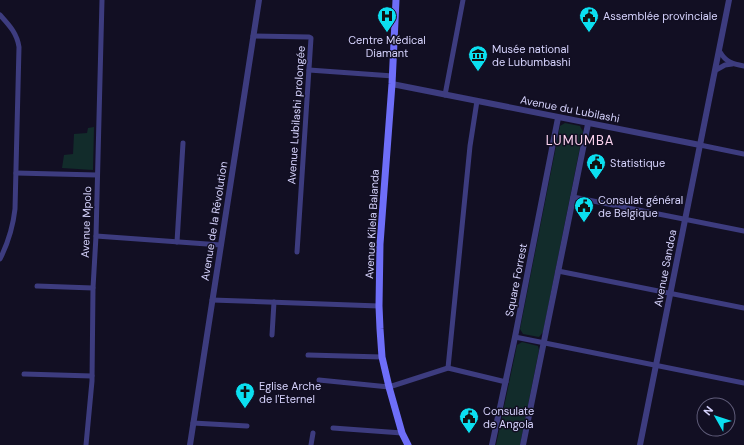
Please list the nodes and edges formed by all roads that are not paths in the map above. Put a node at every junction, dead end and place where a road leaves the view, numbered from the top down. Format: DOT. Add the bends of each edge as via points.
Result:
graph roads {
  1 [pos="102,0"];
  2 [pos="259,0"];
  3 [pos="396,0"];
  4 [pos="463,0"];
  5 [pos="729,0"];
  6 [pos="0,15"];
  7 [pos="253,36"];
  8 [pos="720,52"];
  9 [pos="732,64"];
  10 [pos="744,66"];
  11 [pos="309,70"];
  12 [pos="716,70"];
  13 [pos="392,76"];
  14 [pos="392,84"];
  15 [pos="444,95"];
  16 [pos="476,101"];
  17 [pos="558,118"];
  18 [pos="588,124"];
  19 [pos="183,143"];
  20 [pos="700,145"];
  21 [pos="744,154"];
  22 [pos="16,173"];
  23 [pos="97,176"];
  24 [pos="573,197"];
  25 [pos="685,219"];
  26 [pos="744,231"];
  27 [pos="96,236"];
  28 [pos="177,242"];
  29 [pos="221,245"];
  30 [pos="297,252"];
  31 [pos="0,259"];
  32 [pos="558,272"];
  33 [pos="37,286"];
  34 [pos="93,288"];
  35 [pos="670,293"];
  36 [pos="212,300"];
  37 [pos="274,302"];
  38 [pos="379,306"];
  39 [pos="744,308"];
  40 [pos="272,335"];
  41 [pos="515,337"];
  42 [pos="544,342"];
  43 [pos="308,355"];
  44 [pos="382,357"];
  45 [pos="657,365"];
  46 [pos="448,368"];
  47 [pos="24,374"];
  48 [pos="92,376"];
  49 [pos="319,380"];
  50 [pos="506,382"];
  51 [pos="744,383"];
  52 [pos="389,387"];
  53 [pos="193,423"];
  54 [pos="247,426"];
  55 [pos="333,428"];
  56 [pos="313,433"];
  57 [pos="402,433"];
  58 [pos="86,445"];
  59 [pos="190,445"];
  60 [pos="311,445"];
  61 [pos="408,445"];
  62 [pos="492,445"];
  63 [pos="524,445"];
  64 [pos="640,445"];
  1 -- 23 [label="street, Avenue Mpolo"];
  2 -- 7 [label="street, Avenue de la Révolution"];
  3 -- 13 [label="main road, Avenue Kilela Balanda"];
  4 -- 15 [label="street"];
  5 -- 8 [label="street, Avenue Sandoa"];
  6 -- 22 [label="street" via="12,29 19,47"];
  7 -- 11 [label="street, Avenue Lubilashi prolongée" via="310,37"];
  7 -- 29 [label="street, Avenue de la Révolution"];
  8 -- 9 [label="street"];
  8 -- 12 [label="street, Avenue Sandoa"];
  9 -- 10 [label="street"];
  9 -- 12 [label="street"];
  11 -- 13 [label="street"];
  11 -- 30 [label="street, Avenue Lubilashi prolongée"];
  12 -- 20 [label="street, Avenue Sandoa"];
  13 -- 14 [label="main road, Avenue Kilela Balanda"];
  14 -- 15 [label="street, Avenue du Lubilashi"];
  14 -- 38 [label="main road, Avenue Kilela Balanda" via="380,244"];
  15 -- 16 [label="street, Avenue du Lubilashi"];
  16 -- 17 [label="street, Avenue du Lubilashi"];
  16 -- 46 [label="street"];
  17 -- 18 [label="street, Avenue du Lubilashi"];
  17 -- 41 [label="street, Square Forrest"];
  18 -- 20 [label="street, Avenue du Lubilashi"];
  18 -- 24 [label="street"];
  19 -- 28 [label="street"];
  20 -- 21 [label="street, Avenue du Lubilashi"];
  20 -- 25 [label="street, Avenue Sandoa"];
  22 -- 23 [label="street"];
  22 -- 31 [label="street" via="13,221"];
  23 -- 27 [label="street, Avenue Mpolo"];
  24 -- 25 [label="street"];
  24 -- 32 [label="street"];
  25 -- 26 [label="street"];
  25 -- 35 [label="street, Avenue Sandoa"];
  27 -- 28 [label="street"];
  27 -- 34 [label="street, Avenue Mpolo"];
  28 -- 29 [label="street"];
  29 -- 36 [label="street, Avenue de la Révolution"];
  32 -- 35 [label="street"];
  32 -- 42 [label="street"];
  33 -- 34 [label="street"];
  34 -- 48 [label="street, Avenue Mpolo"];
  35 -- 39 [label="street"];
  35 -- 45 [label="street, Avenue Sandoa"];
  36 -- 37 [label="street"];
  36 -- 53 [label="street, Avenue de la Révolution"];
  37 -- 38 [label="street"];
  37 -- 40 [label="street"];
  38 -- 44 [label="main road, Avenue Kilela Balanda"];
  41 -- 42 [label="street"];
  41 -- 50 [label="street, Square Forrest"];
  42 -- 45 [label="street"];
  42 -- 63 [label="street"];
  43 -- 44 [label="street"];
  44 -- 52 [label="main road, Avenue Kilela Balanda"];
  45 -- 51 [label="street"];
  45 -- 64 [label="street, Avenue Sandoa"];
  46 -- 50 [label="street"];
  46 -- 52 [label="street"];
  47 -- 48 [label="street"];
  48 -- 58 [label="street, Avenue Mpolo"];
  49 -- 52 [label="street"];
  50 -- 62 [label="street, Square Forrest"];
  52 -- 57 [label="main road, Avenue Kilela Balanda"];
  53 -- 54 [label="street"];
  53 -- 59 [label="street, Avenue de la Révolution"];
  55 -- 57 [label="street"];
  56 -- 60 [label="street"];
  57 -- 61 [label="main road, Avenue Kilela Balanda"];
}
